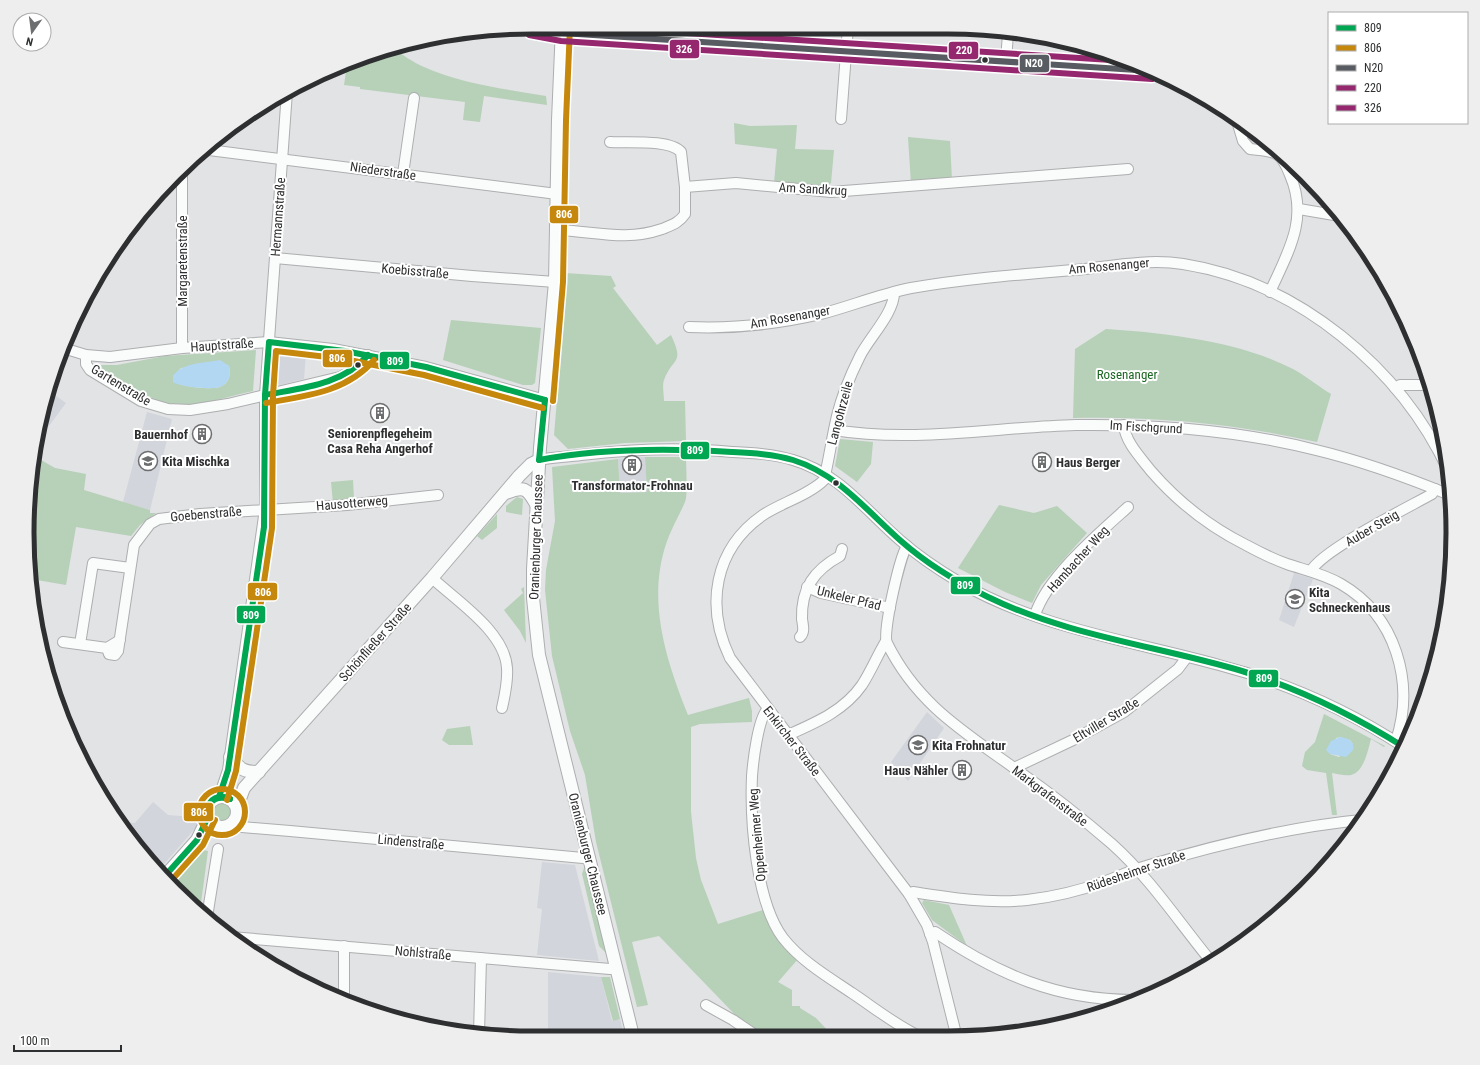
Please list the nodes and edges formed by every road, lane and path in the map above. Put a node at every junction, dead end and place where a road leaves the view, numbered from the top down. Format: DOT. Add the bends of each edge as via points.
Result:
graph roads {
  1 [pos="562,34"];
  2 [pos="610,34"];
  3 [pos="694,34"];
  4 [pos="847,34"];
  5 [pos="1008,38"];
  6 [pos="694,41"];
  7 [pos="846,52"];
  8 [pos="1006,61"];
  9 [pos="1132,70"];
  10 [pos="414,98"];
  11 [pos="287,99"];
  12 [pos="842,119"];
  13 [pos="1239,128"];
  14 [pos="610,142"];
  15 [pos="213,150"];
  16 [pos="1269,152"];
  17 [pos="283,159"];
  18 [pos="1287,168"];
  19 [pos="1128,169"];
  20 [pos="403,174"];
  21 [pos="182,178"];
  22 [pos="685,187"];
  23 [pos="557,194"];
  24 [pos="1299,209"];
  25 [pos="1331,214"];
  26 [pos="556,230"];
  27 [pos="275,258"];
  28 [pos="555,282"];
  29 [pos="894,292"];
  30 [pos="1270,292"];
  31 [pos="689,327"];
  32 [pos="269,342"];
  33 [pos="182,348"];
  34 [pos="69,350"];
  35 [pos="86,355"];
  36 [pos="368,355"];
  37 [pos="1424,385"];
  38 [pos="1395,388"];
  39 [pos="265,395"];
  40 [pos="545,400"];
  41 [pos="1124,425"];
  42 [pos="834,430"];
  43 [pos="1440,454"];
  44 [pos="539,460"];
  45 [pos="825,474"];
  46 [pos="1435,489"];
  47 [pos="1444,493"];
  48 [pos="505,494"];
  49 [pos="438,495"];
  50 [pos="536,504"];
  51 [pos="1128,507"];
  52 [pos="265,509"];
  53 [pos="907,546"];
  54 [pos="842,549"];
  55 [pos="130,568"];
  56 [pos="1311,571"];
  57 [pos="432,578"];
  58 [pos="808,587"];
  59 [pos="890,608"];
  60 [pos="1035,615"];
  61 [pos="800,637"];
  62 [pos="886,641"];
  63 [pos="63,642"];
  64 [pos="80,644"];
  65 [pos="1187,657"];
  66 [pos="502,708"];
  67 [pos="768,709"];
  68 [pos="788,735"];
  69 [pos="1400,741"];
  70 [pos="1399,744"];
  71 [pos="230,757"];
  72 [pos="1014,768"];
  73 [pos="259,772"];
  74 [pos="229,800"];
  75 [pos="1354,821"];
  76 [pos="212,822"];
  77 [pos="233,823"];
  78 [pos="218,849"];
  79 [pos="589,857"];
  80 [pos="1137,868"];
  81 [pos="168,872"];
  82 [pos="909,894"];
  83 [pos="208,910"];
  84 [pos="930,934"];
  85 [pos="243,938"];
  86 [pos="344,946"];
  87 [pos="1208,957"];
  88 [pos="481,958"];
  89 [pos="616,968"];
  90 [pos="344,994"];
  91 [pos="1122,1000"];
  92 [pos="706,1005"];
  93 [pos="479,1028"];
  94 [pos="632,1031"];
  95 [pos="749,1031"];
  96 [pos="911,1031"];
  97 [pos="955,1031"];
  1 -- 23 [label="main road, Oranienburger Chaussee"];
  2 -- 6 [label="street"];
  3 -- 6 [label="street"];
  4 -- 7 [label="street"];
  5 -- 8 [label="street"];
  6 -- 7 [label="street"];
  7 -- 8 [label="street"];
  7 -- 12 [label="street"];
  8 -- 9 [label="street"];
  10 -- 20 [label="street"];
  11 -- 17 [label="street, Hermannstraße"];
  13 -- 16 [label="street" via="1243,141 1250,149"];
  14 -- 22 [label="street" via="675,146 681,152"];
  15 -- 17 [label="street, Niederstraße"];
  17 -- 20 [label="street, Niederstraße"];
  17 -- 27 [label="street, Hermannstraße"];
  18 -- 24 [label="street" via="1295,186"];
  19 -- 22 [label="street, Am Sandkrug" via="831,192 736,183"];
  20 -- 23 [label="street, Niederstraße"];
  21 -- 33 [label="street, Margaretenstraße"];
  22 -- 26 [label="street" via="686,211 682,219 676,224 654,232 628,236"];
  23 -- 26 [label="main road, Oranienburger Chaussee"];
  24 -- 25 [label="street"];
  24 -- 30 [label="street" via="1294,238"];
  26 -- 28 [label="main road, Oranienburger Chaussee"];
  27 -- 28 [label="street, Koebisstraße"];
  27 -- 32 [label="street, Hermannstraße"];
  28 -- 40 [label="main road, Oranienburger Chaussee"];
  29 -- 30 [label="street, Am Rosenanger" via="961,281 1168,262 1219,273"];
  29 -- 31 [label="street, Am Rosenanger" via="818,314 783,321"];
  29 -- 42 [label="street, Langohrzeile" via="890,309 861,354 850,377"];
  30 -- 38 [label="street, Am Rosenanger" via="1337,333 1378,369"];
  32 -- 33 [label="street, Hauptstraße"];
  32 -- 36 [label="street, Hauptstraße"];
  32 -- 39 [label="street, Hermannstraße"];
  33 -- 35 [label="street, Hauptstraße" via="110,357"];
  34 -- 35 [label="street, Hauptstraße"];
  35 -- 39 [label="street, Gartenstraße" via="86,364 90,370 141,401 168,409 190,410"];
  36 -- 39 [label="street, Gartenstraße" via="359,367 340,377"];
  36 -- 40 [label="street, Hauptstraße" via="435,369"];
  37 -- 38 [label="street" via="1400,385"];
  38 -- 43 [label="street, Am Rosenanger" via="1416,414"];
  39 -- 52 [label="street, Hermannstraße"];
  40 -- 44 [label="main road, Oranienburger Chaussee"];
  41 -- 42 [label="street, Im Fischgrund" via="1074,425 924,434"];
  41 -- 46 [label="street, Im Fischgrund" via="1220,432 1291,444 1369,465"];
  41 -- 56 [label="street" via="1129,442 1158,479 1205,520 1244,545"];
  42 -- 45 [label="street, Langohrzeile"];
  44 -- 45 [label="street" via="618,451 712,450 790,459 817,468"];
  44 -- 48 [label="main road, Schönfließer Straße" via="531,464"];
  44 -- 50 [label="main road, Oranienburger Chaussee"];
  45 -- 53 [label="street" via="856,496"];
  45 -- 67 [label="street, Enkircher Straße" via="821,482 764,514 752,524 734,544 720,573 716,606 724,644 730,658"];
  46 -- 47 [label="street, Im Fischgrund"];
  46 -- 56 [label="street, Auber Steig" via="1432,494 1340,547 1314,565"];
  48 -- 50 [label="main road" via="524,489"];
  48 -- 57 [label="main road, Schönfließer Straße"];
  49 -- 52 [label="street, Hausotterweg" via="347,505"];
  50 -- 79 [label="main road, Oranienburger Chaussee" via="533,598 538,655"];
  51 -- 60 [label="street, Hambacher Weg" via="1097,535 1062,573 1040,602"];
  52 -- 55 [label="street, Goebenstraße" via="159,519 150,524 134,545"];
  52 -- 71 [label="street, Hermannstraße"];
  53 -- 59 [label="street" via="902,554"];
  53 -- 60 [label="street" via="961,583 999,602"];
  54 -- 58 [label="street, Unkeler Pfad" via="840,556 824,564"];
  55 -- 64 [label="street" via="93,563"];
  55 -- 64 [label="street, Goebenstraße" via="118,651 115,655 109,654 107,648"];
  56 -- 69 [label="street" via="1340,583 1359,596 1378,617 1395,645 1404,693"];
  57 -- 66 [label="street" via="484,624 502,649 507,667"];
  57 -- 73 [label="main road, Schönfließer Straße"];
  58 -- 59 [label="street, Unkeler Pfad" via="821,593"];
  58 -- 61 [label="street, Unkeler Pfad" via="802,610 804,632"];
  59 -- 62 [label="street"];
  60 -- 65 [label="street"];
  62 -- 68 [label="street" via="860,687 846,702 830,715"];
  62 -- 72 [label="street, Markgrafenstraße" via="904,673 930,704 968,736"];
  63 -- 64 [label="street, Goebenstraße"];
  65 -- 70 [label="street" via="1239,670 1283,685 1336,709"];
  65 -- 72 [label="street, Eltviller Straße" via="1178,669 1124,712"];
  67 -- 68 [label="street, Enkircher Straße"];
  67 -- 96 [label="street, Oppenheimer Weg" via="764,712 758,738 752,787 757,862 770,915 783,937 806,961"];
  68 -- 82 [label="street, Enkircher Straße"];
  71 -- 73 [label="main road" via="246,772"];
  71 -- 74 [label="street, Hermannstraße"];
  72 -- 80 [label="street, Markgrafenstraße" via="1091,827"];
  73 -- 74 [label="main road, Schönfließer Straße"];
  74 -- 76 [label="main road" via="212,800 208,806"];
  74 -- 77 [label="main road" via="237,816"];
  75 -- 80 [label="street, Rüdesheimer Straße" via="1266,834"];
  76 -- 77 [label="main road" via="224,827"];
  76 -- 81 [label="main road"];
  77 -- 79 [label="street, Lindenstraße" via="290,831"];
  78 -- 83 [label="street"];
  79 -- 89 [label="main road, Oranienburger Chaussee"];
  80 -- 82 [label="street, Rüdesheimer Straße" via="1091,886 1026,900 998,902 963,900 912,892"];
  80 -- 87 [label="street, Markgrafenstraße"];
  82 -- 84 [label="street, Enkircher Straße"];
  84 -- 91 [label="street" via="935,932 981,962 1035,985 1076,995"];
  84 -- 97 [label="street, Enkircher Straße" via="940,964"];
  85 -- 86 [label="street, Nohlstraße"];
  86 -- 88 [label="street, Nohlstraße"];
  86 -- 90 [label="street"];
  88 -- 89 [label="street, Nohlstraße"];
  88 -- 93 [label="street"];
  89 -- 94 [label="main road, Oranienburger Chaussee"];
  92 -- 95 [label="street"];
}
